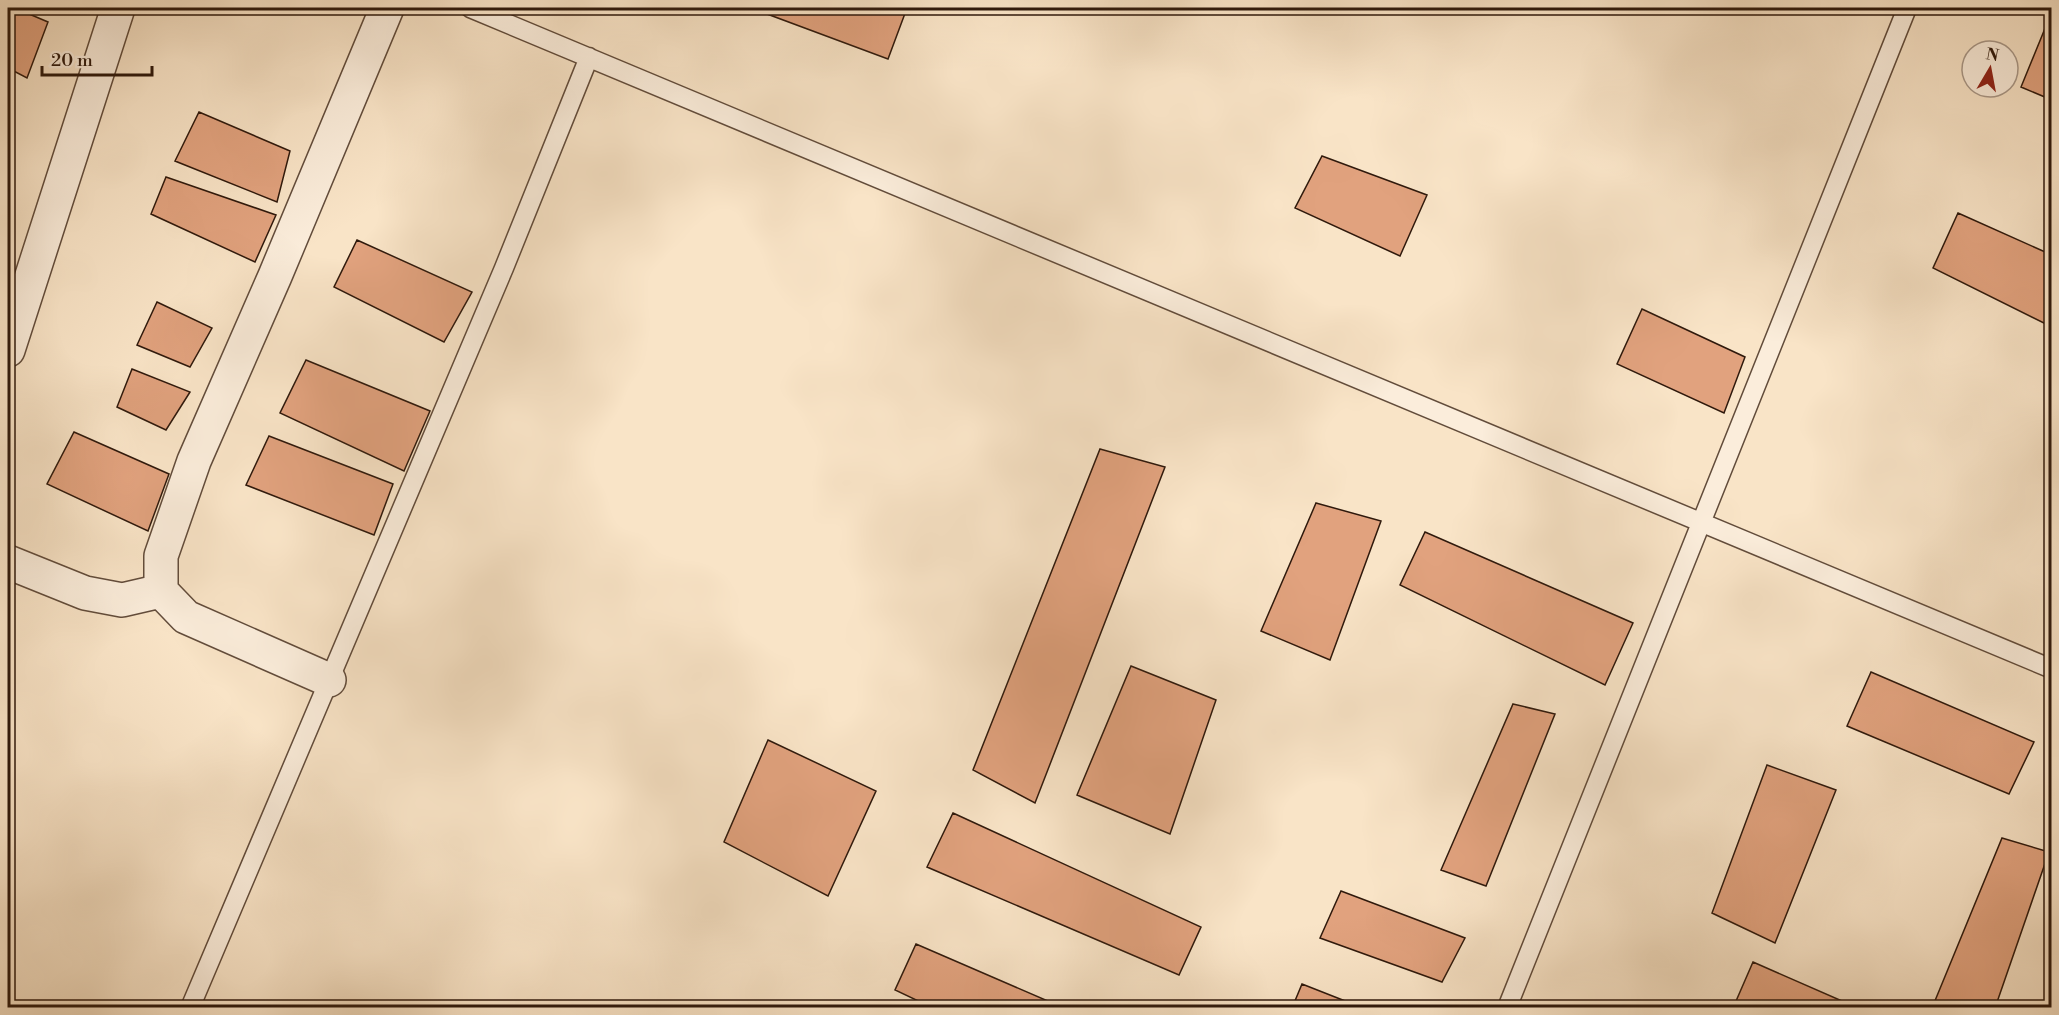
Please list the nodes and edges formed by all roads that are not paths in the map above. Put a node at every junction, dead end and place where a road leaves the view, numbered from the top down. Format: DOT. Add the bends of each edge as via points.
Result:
graph roads {
  1 [pos="118,8"];
  2 [pos="387,8"];
  3 [pos="470,8"];
  4 [pos="1907,8"];
  5 [pos="589,57"];
  6 [pos="8,350"];
  7 [pos="1701,523"];
  8 [pos="8,562"];
  9 [pos="161,591"];
  10 [pos="2052,669"];
  11 [pos="329,680"];
  12 [pos="190,1008"];
  13 [pos="1508,1008"];
  1 -- 6 [label="street"];
  2 -- 9 [label="street" via="194,461 161,556"];
  3 -- 5 [label="lane"];
  4 -- 7 [label="lane"];
  5 -- 7 [label="lane"];
  5 -- 11 [label="lane" via="500,279"];
  7 -- 10 [label="lane"];
  7 -- 13 [label="lane"];
  8 -- 9 [label="street" via="85,593 122,600"];
  9 -- 11 [label="street" via="186,617"];
  11 -- 12 [label="lane"];
}
